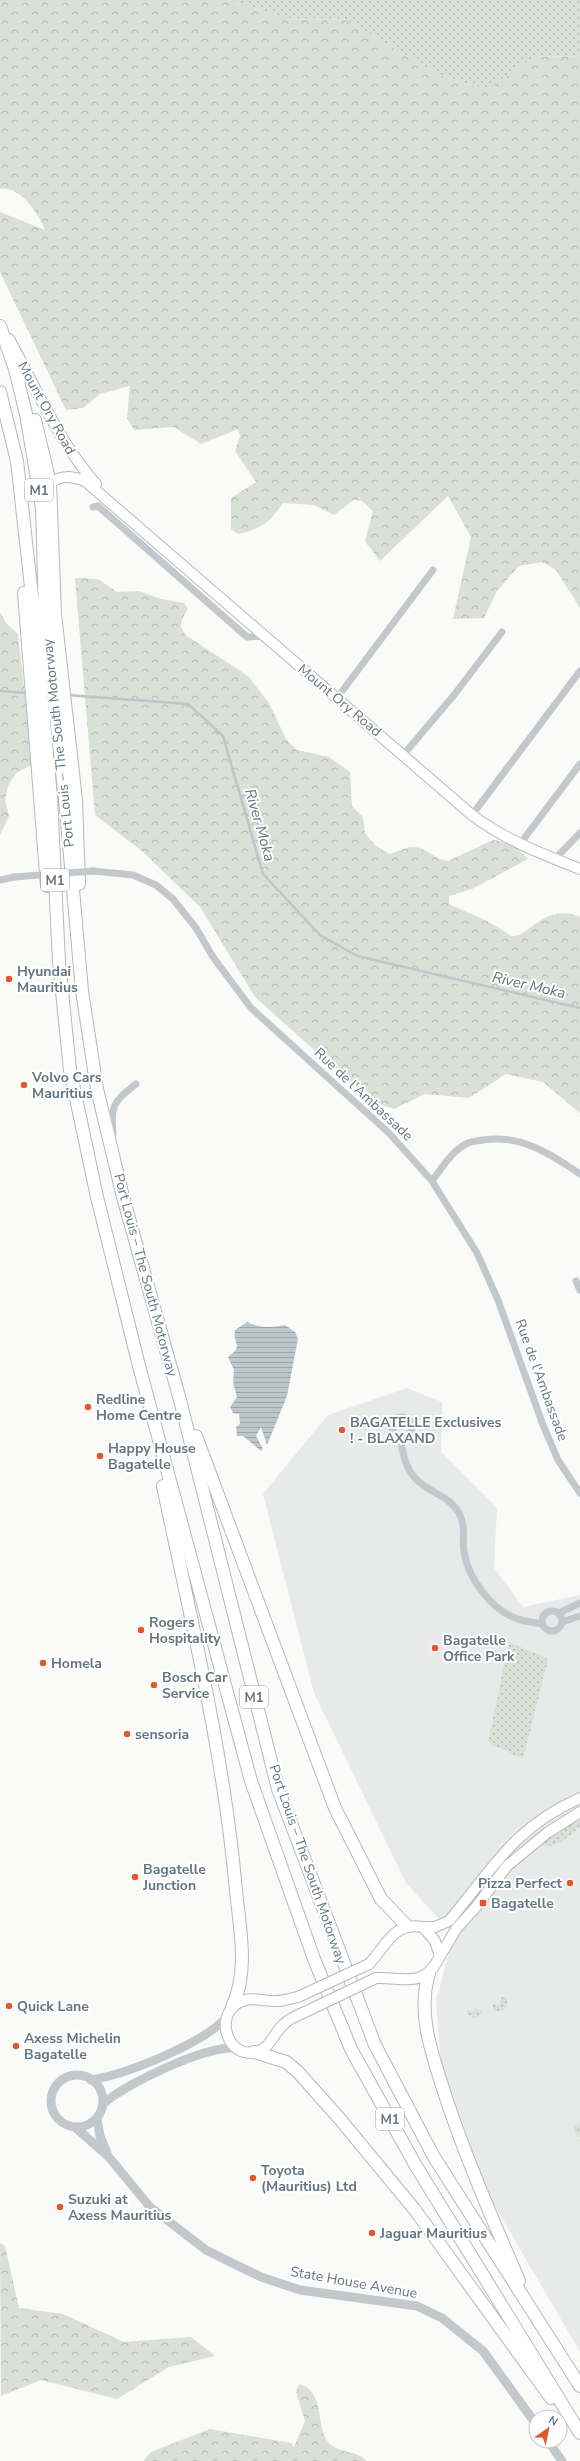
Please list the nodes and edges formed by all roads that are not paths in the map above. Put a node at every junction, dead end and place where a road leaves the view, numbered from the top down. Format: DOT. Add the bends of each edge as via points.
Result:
graph roads {
  1 [pos="0,325"];
  2 [pos="15,369"];
  3 [pos="0,392"];
  4 [pos="50,483"];
  5 [pos="93,507"];
  6 [pos="116,507"];
  7 [pos="433,570"];
  8 [pos="40,614"];
  9 [pos="502,632"];
  10 [pos="265,636"];
  11 [pos="580,671"];
  12 [pos="337,698"];
  13 [pos="404,754"];
  14 [pos="580,764"];
  15 [pos="472,815"];
  16 [pos="580,833"];
  17 [pos="520,844"];
  18 [pos="554,860"];
  19 [pos="579,868"];
  20 [pos="0,880"];
  21 [pos="136,1084"];
  22 [pos="580,1174"];
  23 [pos="432,1181"];
  24 [pos="123,1197"];
  25 [pos="576,1281"];
  26 [pos="580,1290"];
  27 [pos="139,1366"];
  28 [pos="180,1400"];
  29 [pos="400,1437"];
  30 [pos="580,1493"];
  31 [pos="580,1603"];
  32 [pos="559,1613"];
  33 [pos="580,1616"];
  34 [pos="562,1622"];
  35 [pos="542,1624"];
  36 [pos="580,1798"];
  37 [pos="580,1812"];
  38 [pos="407,1926"];
  39 [pos="423,1927"];
  40 [pos="440,1956"];
  41 [pos="429,1974"];
  42 [pos="229,2013"];
  43 [pos="238,2048"];
  44 [pos="254,2052"];
  45 [pos="92,2080"];
  46 [pos="103,2104"];
  47 [pos="97,2119"];
  48 [pos="76,2128"];
  49 [pos="108,2156"];
  50 [pos="534,2315"];
  51 [pos="580,2386"];
  52 [pos="528,2413"];
  53 [pos="572,2421"];
  54 [pos="580,2433"];
  55 [pos="554,2449"];
  56 [pos="562,2461"];
  1 -- 2 [label="highway, Port Louis – The South Motorway / M1"];
  1 -- 6 [label="main road, Mount Ory Road" via="70,453"];
  2 -- 4 [label="highway" via="27,387"];
  2 -- 8 [label="highway, Port Louis – The South Motorway / M1" via="26,414 42,508"];
  3 -- 8 [label="highway, Port Louis – The South Motorway / M1" via="19,473"];
  4 -- 6 [label="main road, Mount Ory Road" via="58,477 70,476 84,481"];
  4 -- 8 [label="highway"];
  5 -- 10 [label="street" via="98,506 247,637"];
  6 -- 10 [label="main road, Mount Ory Road"];
  7 -- 12 [label="street"];
  8 -- 24 [label="highway, Port Louis – The South Motorway / M1" via="71,799 82,991 97,1089"];
  8 -- 27 [label="highway, Port Louis – The South Motorway / M1" via="45,797 70,1070 97,1197"];
  9 -- 13 [label="street" via="454,695"];
  10 -- 12 [label="main road, Mount Ory Road"];
  11 -- 15 [label="street"];
  12 -- 13 [label="main road, Mount Ory Road"];
  13 -- 15 [label="main road, Mount Ory Road"];
  14 -- 17 [label="street"];
  15 -- 17 [label="main road, Mount Ory Road" via="494,831"];
  16 -- 18 [label="street"];
  17 -- 18 [label="main road, Mount Ory Road"];
  18 -- 19 [label="main road, Mount Ory Road"];
  20 -- 23 [label="street, Rue de l'Ambassade, bridge" via="93,871 133,875 156,885 173,899 196,928 213,957 251,1008 389,1133"];
  21 -- 24 [label="street" via="119,1098 112,1112 113,1137"];
  22 -- 23 [label="street" via="560,1160 522,1141 493,1139 469,1143 452,1155"];
  23 -- 30 [label="street, Rue de l'Ambassade" via="476,1253 498,1300 558,1460"];
  24 -- 28 [label="highway, Port Louis – The South Motorway / M1"];
  25 -- 26 [label="street"];
  27 -- 42 [label="highway" via="224,1782 241,1943 240,1988"];
  27 -- 53 [label="highway, Port Louis – The South Motorway / M1" via="251,1781 314,1959 351,2049 416,2166"];
  28 -- 38 [label="highway" via="335,1808 381,1899"];
  28 -- 50 [label="highway, Port Louis – The South Motorway / M1" via="278,1789 341,1961 375,2045 434,2157"];
  29 -- 35 [label="street" via="403,1458 412,1476 425,1487 440,1494 458,1512 464,1528 464,1552 484,1594 499,1608 517,1619"];
  31 -- 32 [label="street"];
  32 -- 34 [label="street"];
  32 -- 35 [label="street" via="553,1610 546,1612 542,1617"];
  33 -- 34 [label="street"];
  34 -- 35 [label="street" via="559,1628 553,1631 546,1630"];
  36 -- 39 [label="main road" via="554,1811 505,1850 449,1921 443,1925"];
  37 -- 40 [label="main road" via="547,1833 507,1866 456,1929"];
  38 -- 39 [label="main road"];
  38 -- 42 [label="main road, bridge" via="395,1932 368,1964 298,1997 280,2001 251,1998 237,2003"];
  39 -- 40 [label="main road" via="435,1941"];
  40 -- 41 [label="main road"];
  41 -- 44 [label="main road, bridge" via="413,1980 376,1978 294,2016 283,2024 267,2046"];
  41 -- 50 [label="highway" via="425,1987 425,2023 435,2063 465,2154"];
  42 -- 43 [label="main road" via="226,2032"];
  42 -- 45 [label="street" via="206,2036 115,2076"];
  43 -- 44 [label="main road"];
  43 -- 46 [label="street" via="225,2047 207,2051 125,2088"];
  44 -- 53 [label="highway" via="286,2062 339,2118 415,2210 544,2390"];
  45 -- 46 [label="street" via="101,2090"];
  45 -- 48 [label="street" via="82,2076 67,2077 55,2087 50,2097 57,2118"];
  46 -- 47 [label="street"];
  47 -- 48 [label="street"];
  47 -- 49 [label="street"];
  48 -- 49 [label="street, State House Avenue"];
  49 -- 52 [label="street, State House Avenue" via="150,2207 206,2250 232,2264 300,2290 417,2306 442,2318 483,2351"];
  50 -- 51 [label="highway, Port Louis – The South Motorway / M1"];
  53 -- 54 [label="highway, Port Louis – The South Motorway / M1"];
  55 -- 56 [label="street"];
}
